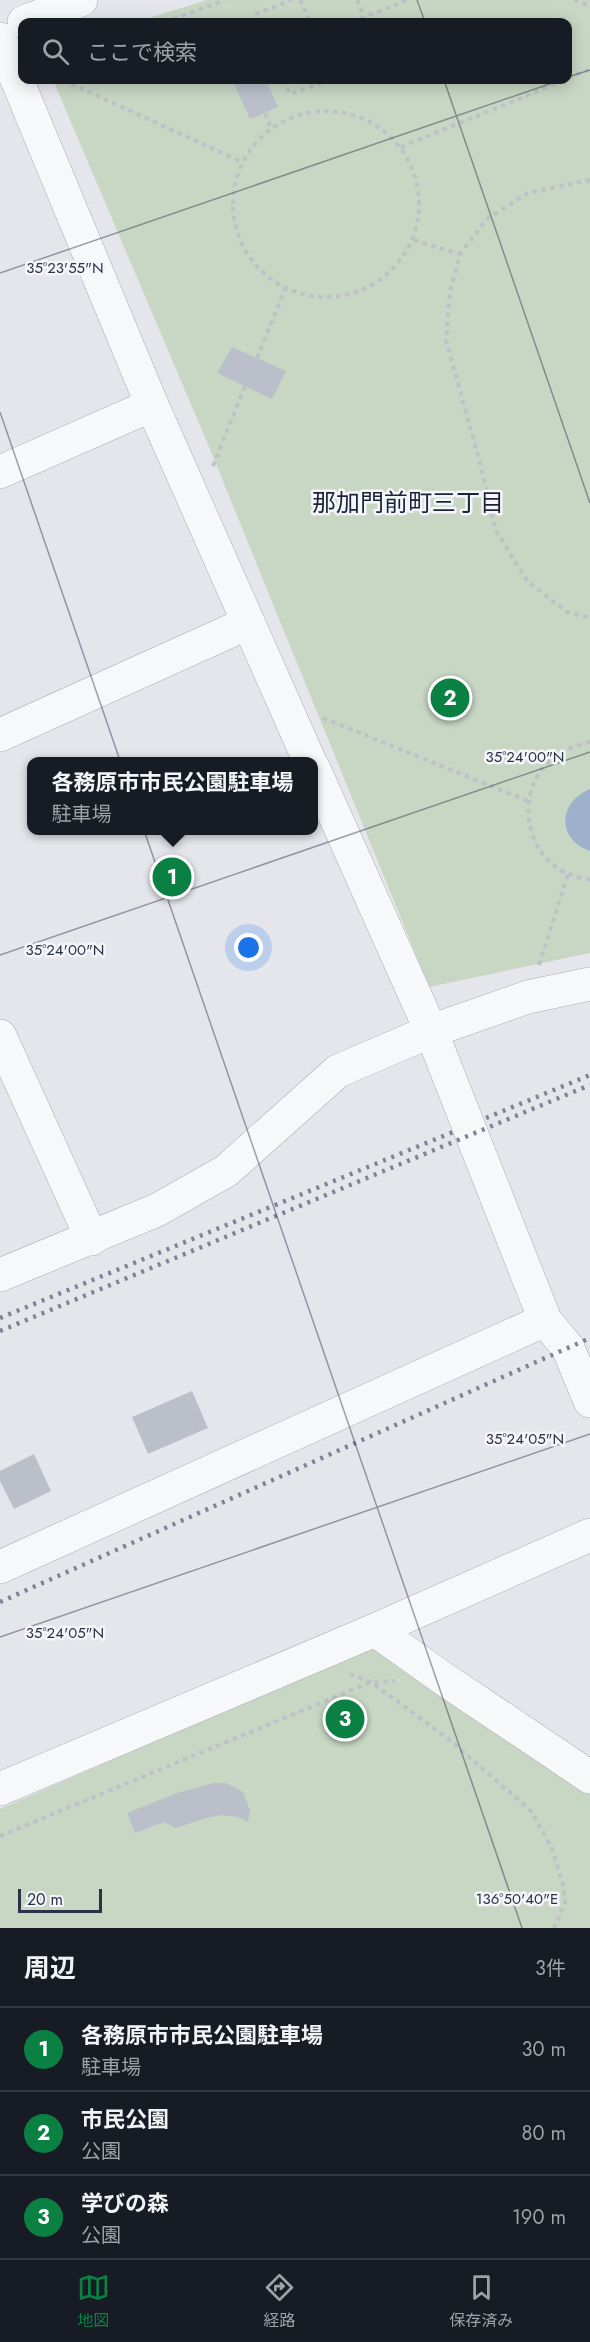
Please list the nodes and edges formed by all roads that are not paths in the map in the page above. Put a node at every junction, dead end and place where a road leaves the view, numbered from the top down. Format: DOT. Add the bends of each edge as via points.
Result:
graph roads {
  1 [pos="81,0"];
  2 [pos="36,18"];
  3 [pos="18,25"];
  4 [pos="0,32"];
  5 [pos="0,39"];
  6 [pos="18,82"];
  7 [pos="19,84"];
  8 [pos="152,405"];
  9 [pos="0,472"];
  10 [pos="248,622"];
  11 [pos="0,735"];
  12 [pos="308,757"];
  13 [pos="318,778"];
  14 [pos="590,984"];
  15 [pos="432,1031"];
  16 [pos="0,1036"];
  17 [pos="92,1239"];
  18 [pos="0,1275"];
  19 [pos="545,1320"];
  20 [pos="590,1401"];
  21 [pos="590,1535"];
  22 [pos="0,1567"];
  23 [pos="375,1630"];
  24 [pos="590,1777"];
  25 [pos="0,1789"];
  1 -- 2 [label="street"];
  3 -- 4 [label="street"];
  5 -- 6 [label="street"];
  7 -- 8 [label="street"];
  8 -- 9 [label="street"];
  8 -- 10 [label="street"];
  10 -- 11 [label="street"];
  10 -- 12 [label="street"];
  13 -- 15 [label="street"];
  14 -- 15 [label="street" via="528,997"];
  15 -- 17 [label="street" via="338,1071 226,1171 157,1210"];
  15 -- 19 [label="street"];
  16 -- 17 [label="street"];
  17 -- 18 [label="street"];
  19 -- 20 [label="street" via="568,1348"];
  19 -- 22 [label="street"];
  21 -- 23 [label="street"];
  23 -- 24 [label="street"];
  23 -- 25 [label="street"];
}
